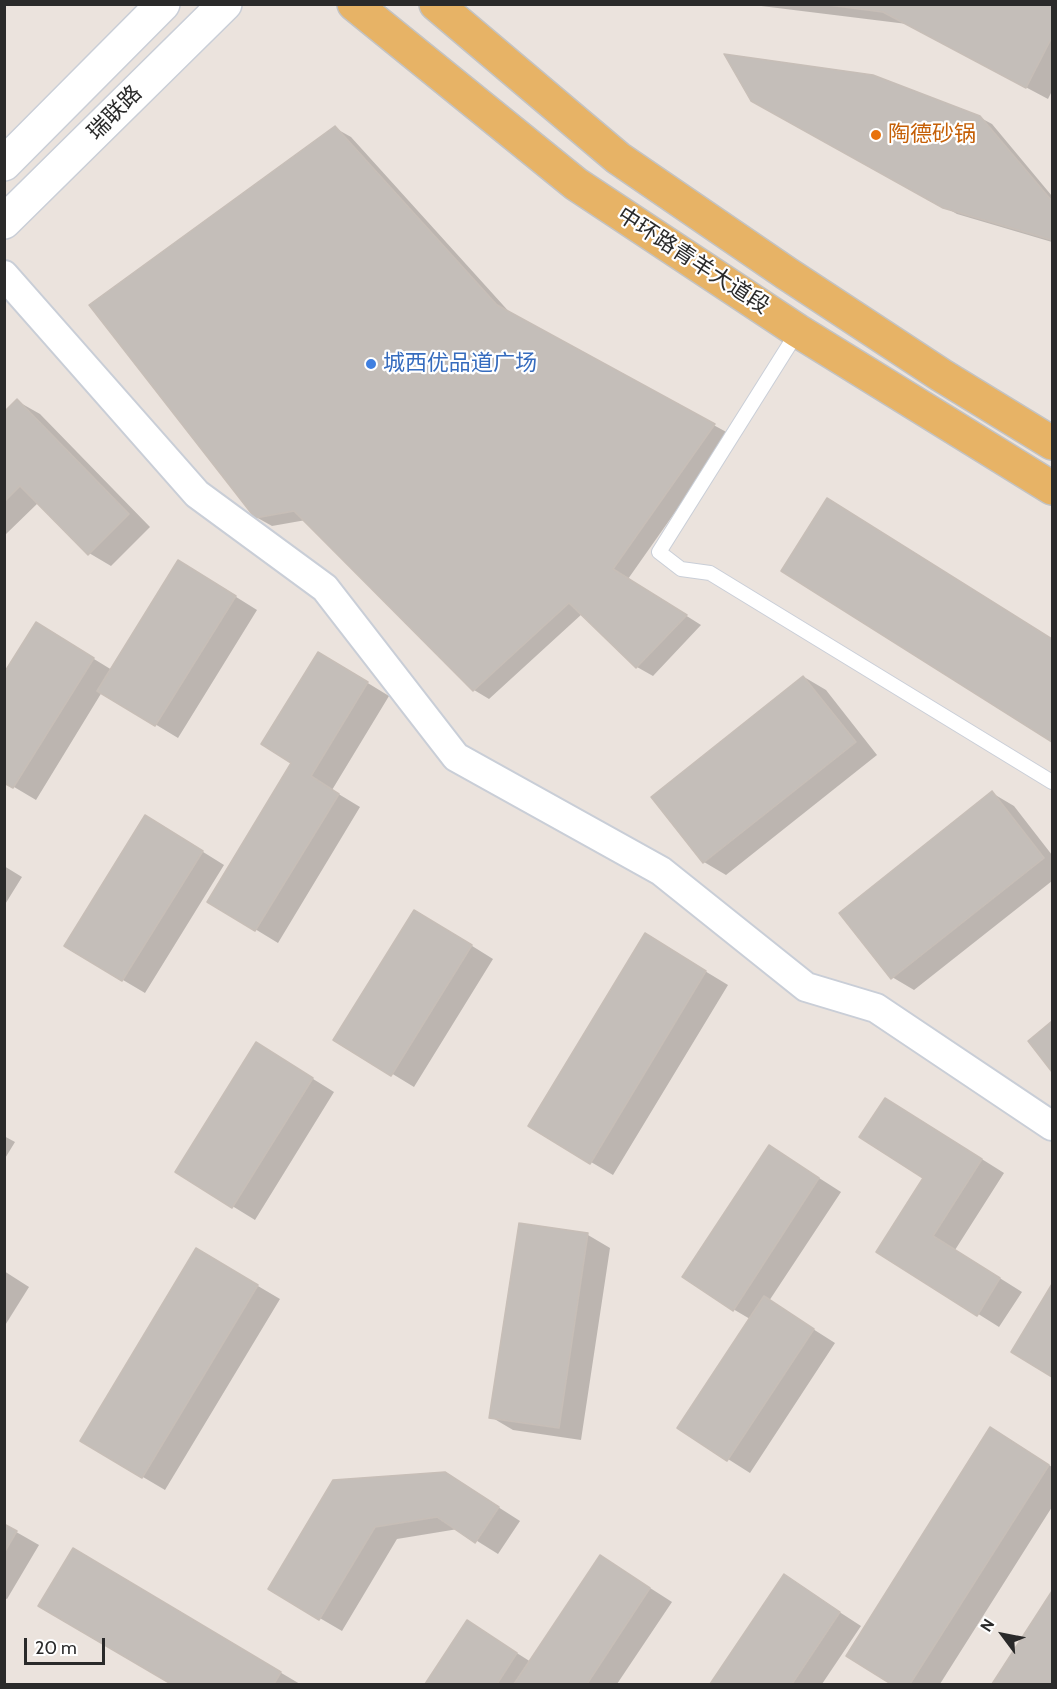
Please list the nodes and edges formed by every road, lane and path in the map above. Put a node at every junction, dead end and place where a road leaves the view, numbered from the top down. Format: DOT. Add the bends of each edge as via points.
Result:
graph roads {
  1 [pos="164,4"];
  2 [pos="225,4"];
  3 [pos="354,4"];
  4 [pos="436,4"];
  5 [pos="4,164"];
  6 [pos="4,222"];
  7 [pos="4,275"];
  8 [pos="798,331"];
  9 [pos="1053,443"];
  10 [pos="1053,488"];
  11 [pos="1053,782"];
  12 [pos="1053,1126"];
  1 -- 5 [label="main road, 瑞联路"];
  2 -- 6 [label="main road, 瑞联路"];
  3 -- 8 [label="main road, 中环路青羊大道段" via="576,184"];
  4 -- 9 [label="main road, 中环路青羊大道段" via="618,158 932,369"];
  7 -- 12 [label="street" via="197,494 325,588 456,757 661,871 806,987 876,1008"];
  8 -- 10 [label="main road, 中环路青羊大道段"];
  8 -- 11 [label="lane" via="659,552 681,568 710,573"];
}
